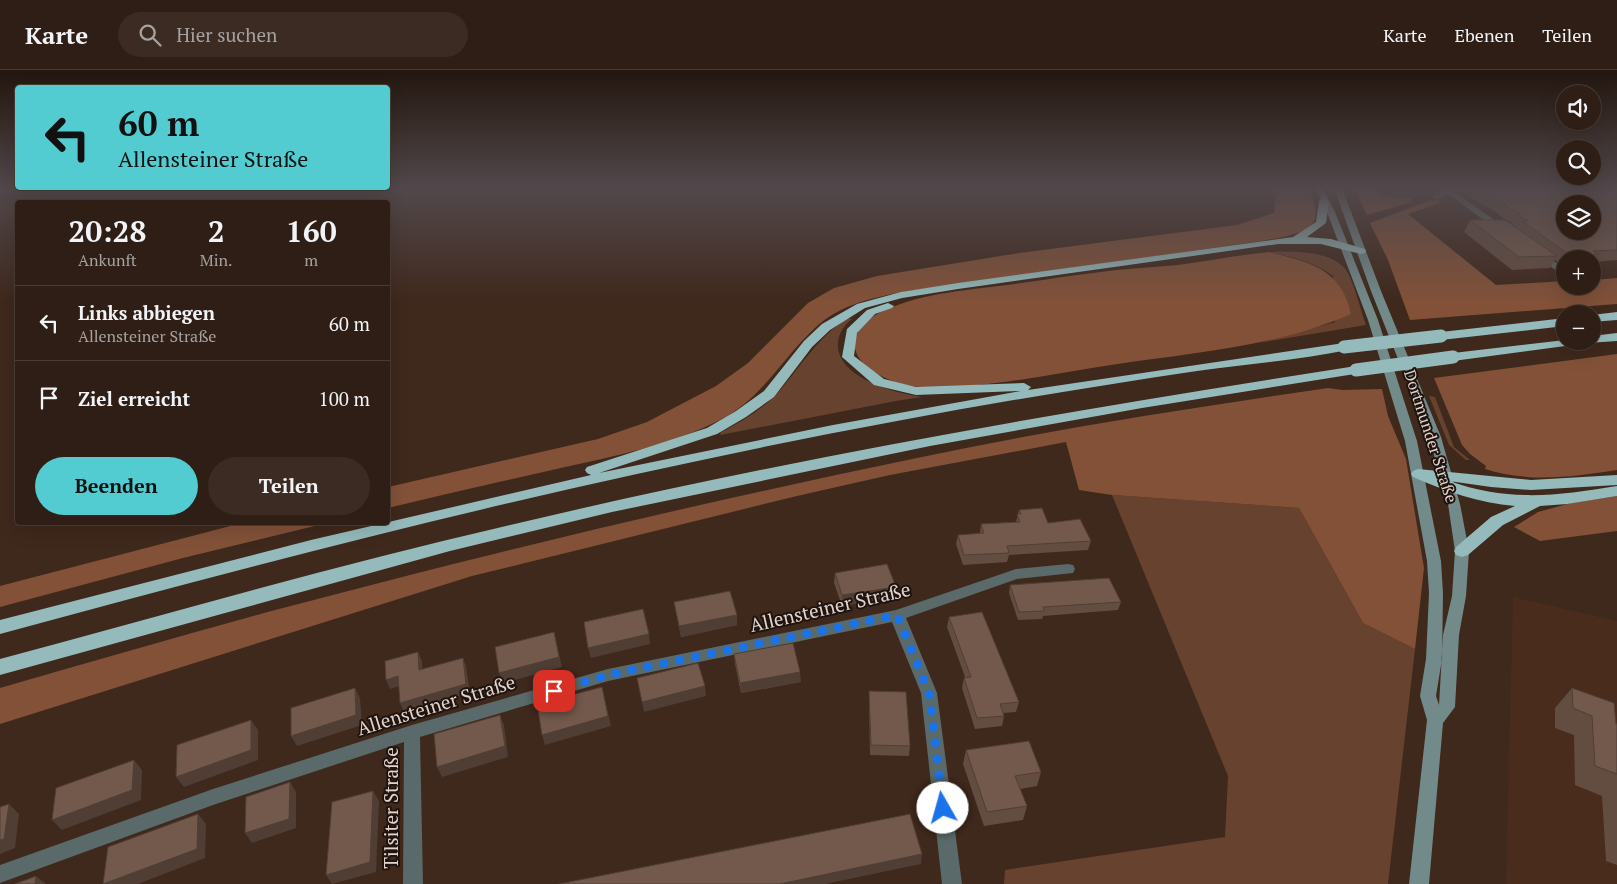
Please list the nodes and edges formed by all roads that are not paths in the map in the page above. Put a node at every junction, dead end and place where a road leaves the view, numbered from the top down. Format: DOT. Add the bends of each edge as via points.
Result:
graph roads {
  1 [pos="1317,226"];
  2 [pos="1336,226"];
  3 [pos="1352,226"];
  4 [pos="1499,226"];
  5 [pos="1512,236"];
  6 [pos="1296,240"];
  7 [pos="1528,247"];
  8 [pos="1345,249"];
  9 [pos="1362,251"];
  10 [pos="1556,266"];
  11 [pos="1617,316"];
  12 [pos="1601,318"];
  13 [pos="1556,323"];
  14 [pos="1617,338"];
  15 [pos="1601,339"];
  16 [pos="1556,344"];
  17 [pos="1085,384"];
  18 [pos="1418,474"];
  19 [pos="1617,480"];
  20 [pos="1448,481"];
  21 [pos="1617,491"];
  22 [pos="1536,502"];
  23 [pos="476,506"];
  24 [pos="1462,551"];
  25 [pos="1068,570"];
  26 [pos="897,615"];
  27 [pos="0,627"];
  28 [pos="0,667"];
  29 [pos="1435,720"];
  30 [pos="412,732"];
  31 [pos="0,874"];
  32 [pos="413,884"];
  33 [pos="952,884"];
  34 [pos="1419,884"];
  1 -- 6 [label="highway"];
  2 -- 8 [label="main road, Dortmunder Straße"];
  3 -- 9 [label="main road, Dortmunder Straße"];
  4 -- 5 [label="street"];
  6 -- 8 [label="highway"];
  6 -- 23 [label="highway" via="958,286 901,295 861,306 826,326 769,394 712,431"];
  7 -- 10 [label="street"];
  8 -- 9 [label="highway"];
  8 -- 17 [label="highway" via="1259,249 960,290 902,300 871,312 851,332 848,357 879,382 916,391"];
  8 -- 18 [label="main road, Dortmunder Straße" via="1393,383"];
  9 -- 20 [label="main road, Dortmunder Straße" via="1408,365"];
  11 -- 12 [label="highway"];
  13 -- 17 [label="highway, bridge" via="1344,347"];
  14 -- 15 [label="highway"];
  16 -- 28 [label="highway, bridge" via="1152,401 745,477 504,531"];
  17 -- 23 [label="highway" via="834,428"];
  18 -- 20 [label="highway"];
  18 -- 29 [label="main road, Dortmunder Straße" via="1434,562 1434,659 1428,696"];
  19 -- 20 [label="highway" via="1530,486"];
  20 -- 22 [label="highway" via="1488,498"];
  20 -- 24 [label="main road, Dortmunder Straße"];
  21 -- 22 [label="highway"];
  22 -- 24 [label="highway" via="1497,521"];
  23 -- 27 [label="highway" via="277,554"];
  24 -- 29 [label="main road, Dortmunder Straße" via="1459,596 1451,635 1447,707"];
  25 -- 26 [label="street, Allensteiner Straße" via="1016,574"];
  26 -- 30 [label="street, Allensteiner Straße" via="608,675"];
  26 -- 33 [label="street" via="929,693"];
  29 -- 34 [label="main road, Dortmunder Straße"];
  30 -- 31 [label="street, Allensteiner Straße" via="213,797"];
  30 -- 32 [label="street, Tilsiter Straße"];
}
